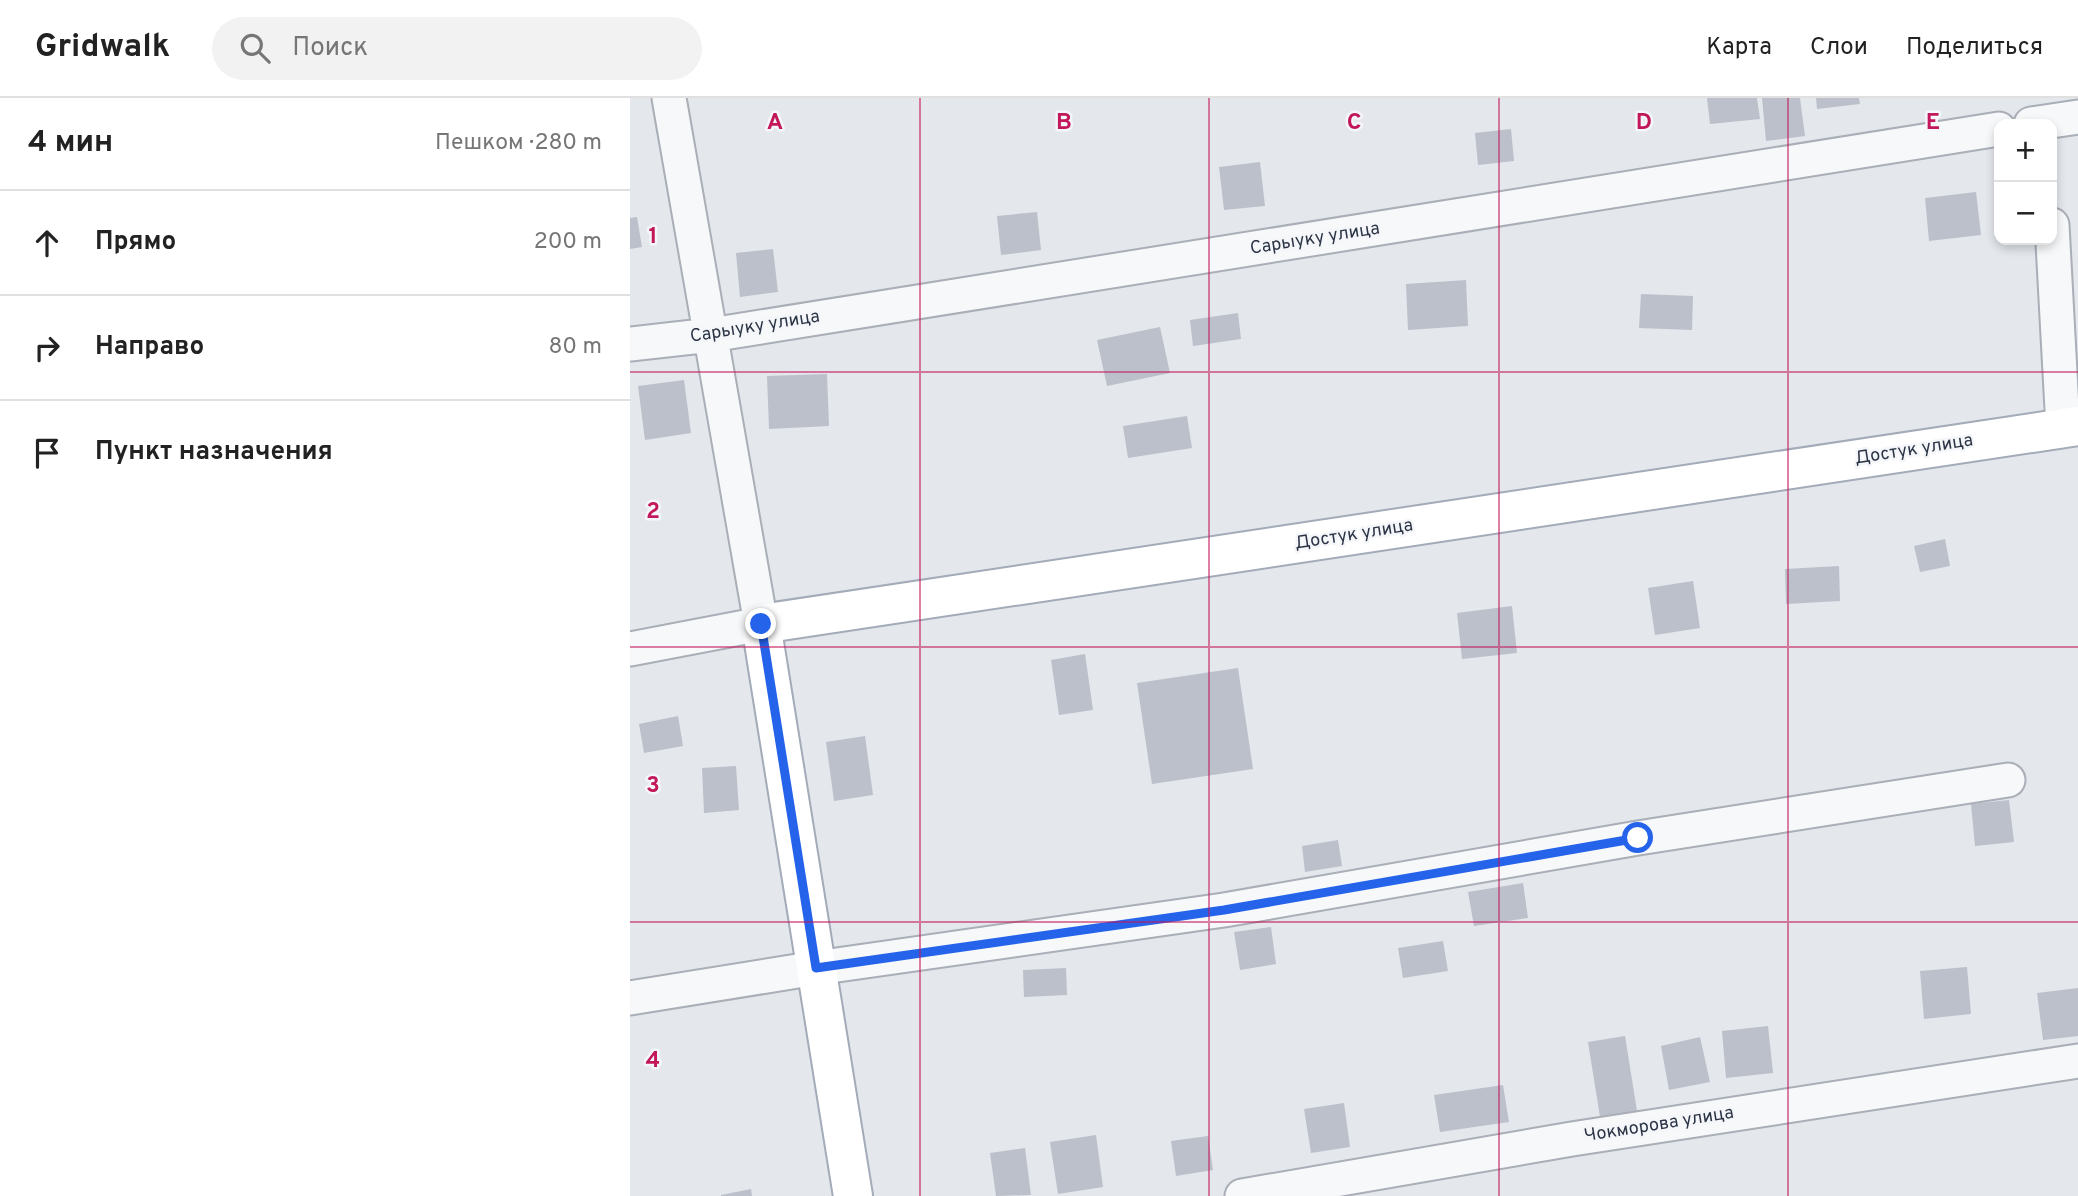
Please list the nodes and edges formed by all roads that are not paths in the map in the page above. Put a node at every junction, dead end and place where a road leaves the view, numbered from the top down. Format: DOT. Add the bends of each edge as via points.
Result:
graph roads {
  1 [pos="669,98"];
  2 [pos="1994,130"];
  3 [pos="2054,245"];
  4 [pos="710,335"];
  5 [pos="630,344"];
  6 [pos="2071,427"];
  7 [pos="761,624"];
  8 [pos="630,649"];
  9 [pos="2008,780"];
  10 [pos="816,968"];
  11 [pos="630,999"];
  12 [pos="2078,1062"];
  13 [pos="853,1196"];
  14 [pos="1242,1196"];
  1 -- 4 [label="street"];
  2 -- 4 [label="street, Сарыуку улица"];
  3 -- 6 [label="street"];
  4 -- 5 [label="street, Сарыуку улица"];
  4 -- 7 [label="street"];
  6 -- 7 [label="main road, Достук улица"];
  7 -- 8 [label="street, Достук улица"];
  7 -- 10 [label="main road"];
  9 -- 10 [label="street" via="1224,910"];
  10 -- 11 [label="street"];
  10 -- 13 [label="main road"];
  12 -- 14 [label="street, Чокморова улица" via="1572,1139"];
}
